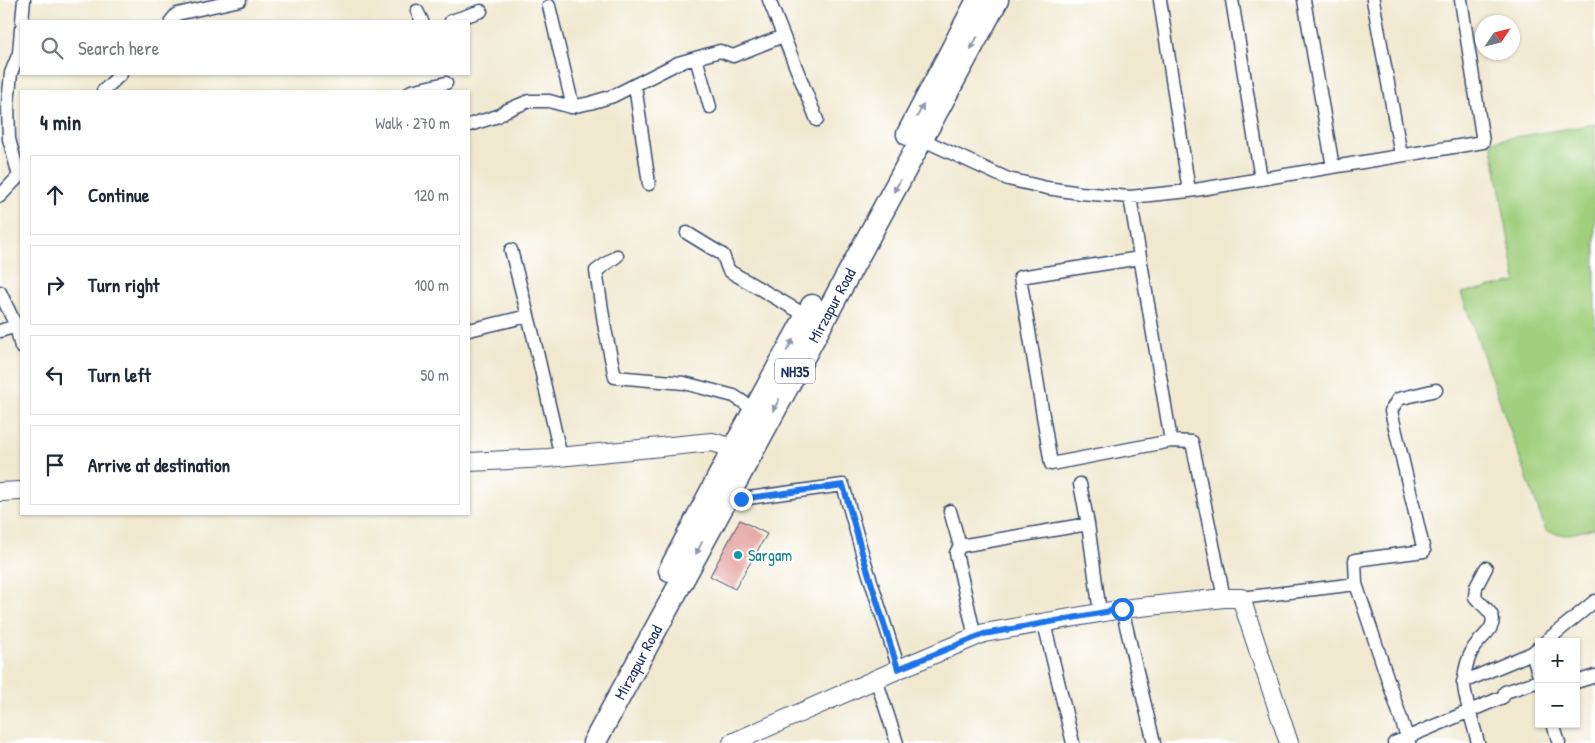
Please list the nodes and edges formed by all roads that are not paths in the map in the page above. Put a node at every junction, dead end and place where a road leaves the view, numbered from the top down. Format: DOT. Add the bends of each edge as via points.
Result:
graph roads {
  1 [pos="24,0"];
  2 [pos="240,0"];
  3 [pos="769,0"];
  4 [pos="978,0"];
  5 [pos="997,0"];
  6 [pos="1160,0"];
  7 [pos="1232,0"];
  8 [pos="1304,0"];
  9 [pos="1373,0"];
  10 [pos="1461,0"];
  11 [pos="549,6"];
  12 [pos="480,12"];
  13 [pos="22,20"];
  14 [pos="172,20"];
  15 [pos="454,20"];
  16 [pos="783,36"];
  17 [pos="20,41"];
  18 [pos="696,58"];
  19 [pos="6,73"];
  20 [pos="120,75"];
  21 [pos="446,83"];
  22 [pos="635,85"];
  23 [pos="103,90"];
  24 [pos="415,90"];
  25 [pos="573,107"];
  26 [pos="710,107"];
  27 [pos="817,120"];
  28 [pos="470,125"];
  29 [pos="916,136"];
  30 [pos="1401,156"];
  31 [pos="18,162"];
  32 [pos="1333,167"];
  33 [pos="20,177"];
  34 [pos="1261,179"];
  35 [pos="0,180"];
  36 [pos="649,184"];
  37 [pos="1189,190"];
  38 [pos="0,196"];
  39 [pos="1130,197"];
  40 [pos="687,233"];
  41 [pos="511,250"];
  42 [pos="617,256"];
  43 [pos="1140,258"];
  44 [pos="0,292"];
  45 [pos="528,316"];
  46 [pos="807,316"];
  47 [pos="16,326"];
  48 [pos="470,330"];
  49 [pos="0,331"];
  50 [pos="20,343"];
  51 [pos="1436,390"];
  52 [pos="755,410"];
  53 [pos="1171,441"];
  54 [pos="734,448"];
  55 [pos="561,457"];
  56 [pos="470,462"];
  57 [pos="1080,484"];
  58 [pos="722,490"];
  59 [pos="20,491"];
  60 [pos="0,492"];
  61 [pos="950,511"];
  62 [pos="1088,524"];
  63 [pos="960,546"];
  64 [pos="1486,568"];
  65 [pos="1356,584"];
  66 [pos="1224,598"];
  67 [pos="1241,598"];
  68 [pos="1595,601"];
  69 [pos="1122,609"];
  70 [pos="1100,613"];
  71 [pos="1044,623"];
  72 [pos="975,637"];
  73 [pos="1551,638"];
  74 [pos="1535,650"];
  75 [pos="898,669"];
  76 [pos="1595,676"];
  77 [pos="876,679"];
  78 [pos="1580,681"];
  79 [pos="1463,682"];
  80 [pos="1536,683"];
  81 [pos="1470,711"];
  82 [pos="1554,728"];
  83 [pos="1408,740"];
  84 [pos="577,743"];
  85 [pos="594,743"];
  86 [pos="732,743"];
  87 [pos="897,743"];
  88 [pos="1073,743"];
  89 [pos="1154,743"];
  90 [pos="1290,743"];
  91 [pos="1394,743"];
  92 [pos="1478,743"];
  93 [pos="1559,743"];
  1 -- 13 [label="street"];
  2 -- 14 [label="street" via="177,14"];
  3 -- 16 [label="street"];
  29 -- 4 [label="highway, Mirzapur Road / NH35, one-way"];
  5 -- 29 [label="highway, Mirzapur Road / NH35, one-way"];
  6 -- 37 [label="street"];
  7 -- 34 [label="street"];
  8 -- 32 [label="street"];
  9 -- 30 [label="street"];
  10 -- 30 [label="street" via="1483,142"];
  11 -- 25 [label="street"];
  12 -- 15 [label="street"];
  16 -- 18 [label="street" via="733,56 720,52"];
  16 -- 27 [label="street"];
  17 -- 19 [label="street" via="19,53"];
  18 -- 22 [label="street" via="678,63"];
  18 -- 26 [label="street"];
  19 -- 31 [label="street" via="9,139"];
  20 -- 23 [label="street"];
  21 -- 24 [label="street"];
  22 -- 25 [label="street" via="613,96"];
  22 -- 36 [label="street"];
  25 -- 28 [label="street" via="550,101 529,101"];
  29 -- 39 [label="street" via="1008,179 1080,193"];
  29 -- 46 [label="highway, Mirzapur Road / NH35"];
  29 -- 58 [label="highway, Mirzapur Road / NH35, one-way" via="858,254"];
  30 -- 32 [label="street"];
  31 -- 33 [label="street"];
  32 -- 34 [label="street"];
  33 -- 35 [label="street"];
  33 -- 38 [label="street"];
  34 -- 37 [label="street"];
  37 -- 39 [label="street"];
  39 -- 43 [label="street"];
  40 -- 46 [label="street" via="723,255 731,272"];
  41 -- 45 [label="street"];
  42 -- 52 [label="street" via="596,271 615,377 684,383 734,396"];
  43 -- 53 [label="street"];
  43 -- 53 [label="street" via="1020,277 1051,464"];
  44 -- 47 [label="street"];
  45 -- 48 [label="street"];
  45 -- 55 [label="street"];
  52 -- 46 [label="highway, Mirzapur Road / NH35, one-way"];
  47 -- 49 [label="street"];
  47 -- 50 [label="street"];
  51 -- 65 [label="street" via="1398,399 1391,411 1424,551 1355,560"];
  52 -- 54 [label="highway, Mirzapur Road / NH35"];
  53 -- 66 [label="street" via="1192,442"];
  54 -- 55 [label="street" via="712,442"];
  54 -- 58 [label="highway, Mirzapur Road / NH35"];
  55 -- 56 [label="street"];
  57 -- 62 [label="street"];
  58 -- 75 [label="street" via="741,499 843,485"];
  58 -- 84 [label="highway, Mirzapur Road / NH35"];
  58 -- 85 [label="highway, Mirzapur Road / NH35, one-way"];
  59 -- 60 [label="street"];
  61 -- 63 [label="street"];
  62 -- 63 [label="street"];
  62 -- 70 [label="street"];
  63 -- 72 [label="street" via="956,553"];
  64 -- 79 [label="street" via="1476,587 1476,597 1490,614 1490,630 1472,650"];
  65 -- 67 [label="street"];
  65 -- 83 [label="street"];
  66 -- 67 [label="street"];
  66 -- 69 [label="street"];
  67 -- 90 [label="street"];
  68 -- 73 [label="street"];
  69 -- 70 [label="street"];
  69 -- 89 [label="street"];
  70 -- 71 [label="street"];
  71 -- 72 [label="street"];
  71 -- 88 [label="street"];
  72 -- 75 [label="street"];
  74 -- 79 [label="street"];
  75 -- 77 [label="street"];
  76 -- 78 [label="street"];
  77 -- 86 [label="street"];
  77 -- 87 [label="street"];
  79 -- 81 [label="street"];
  80 -- 81 [label="street" via="1505,692 1503,697"];
  81 -- 83 [label="street"];
  81 -- 92 [label="street"];
  82 -- 93 [label="street"];
  83 -- 91 [label="street"];
}
